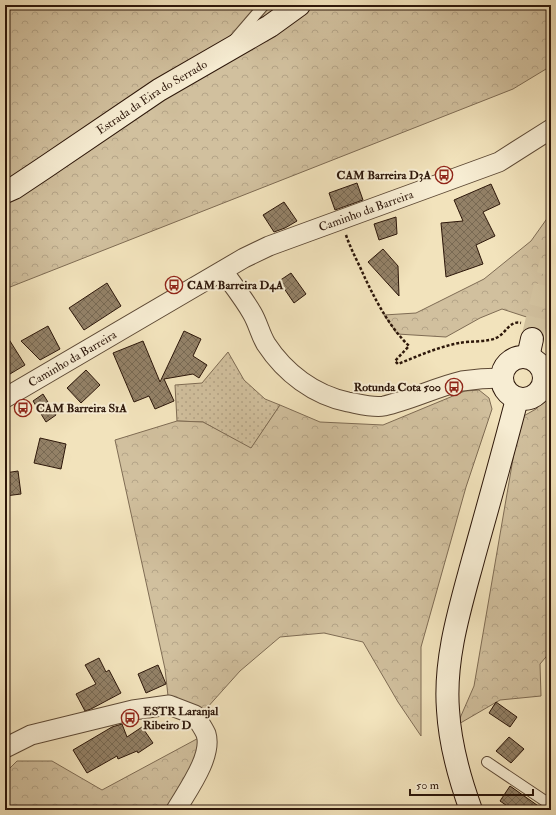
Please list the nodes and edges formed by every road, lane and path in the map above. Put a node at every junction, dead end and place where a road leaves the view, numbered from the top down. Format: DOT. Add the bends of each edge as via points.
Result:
graph roads {
  1 [pos="264,5"];
  2 [pos="299,5"];
  3 [pos="219,56"];
  4 [pos="551,129"];
  5 [pos="5,192"];
  6 [pos="341,220"];
  7 [pos="223,271"];
  8 [pos="503,334"];
  9 [pos="502,378"];
  10 [pos="548,378"];
  11 [pos="5,398"];
  12 [pos="515,405"];
  13 [pos="5,748"];
  14 [pos="487,762"];
  15 [pos="551,805"];
  16 [pos="176,810"];
  17 [pos="471,810"];
  1 -- 3 [label="lane"];
  2 -- 3 [label="main road, Estrada da Eira do Serrado" via="270,26"];
  3 -- 5 [label="main road, Estrada da Eira do Serrado" via="159,90"];
  4 -- 6 [label="street, Caminho da Barreira" via="499,162"];
  6 -- 7 [label="street, Caminho da Barreira" via="269,246"];
  6 -- 8 [label="path" via="350,247 379,308 409,346 395,361 398,364 431,350 496,338"];
  7 -- 9 [label="street" via="252,313 266,343 279,362 301,382 338,400 382,406 461,382"];
  7 -- 11 [label="street, Caminho da Barreira"];
  9 -- 10 [label="main road" via="510,361 522,357 530,348 533,359"];
  9 -- 12 [label="main road" via="506,391"];
  10 -- 12 [label="main road" via="536,396"];
  12 -- 17 [label="main road" via="460,608 452,651 448,708 452,751"];
  13 -- 16 [label="street" via="31,735 133,710 169,705 195,715 206,734 206,753 199,771"];
  14 -- 15 [label="lane"];
}
